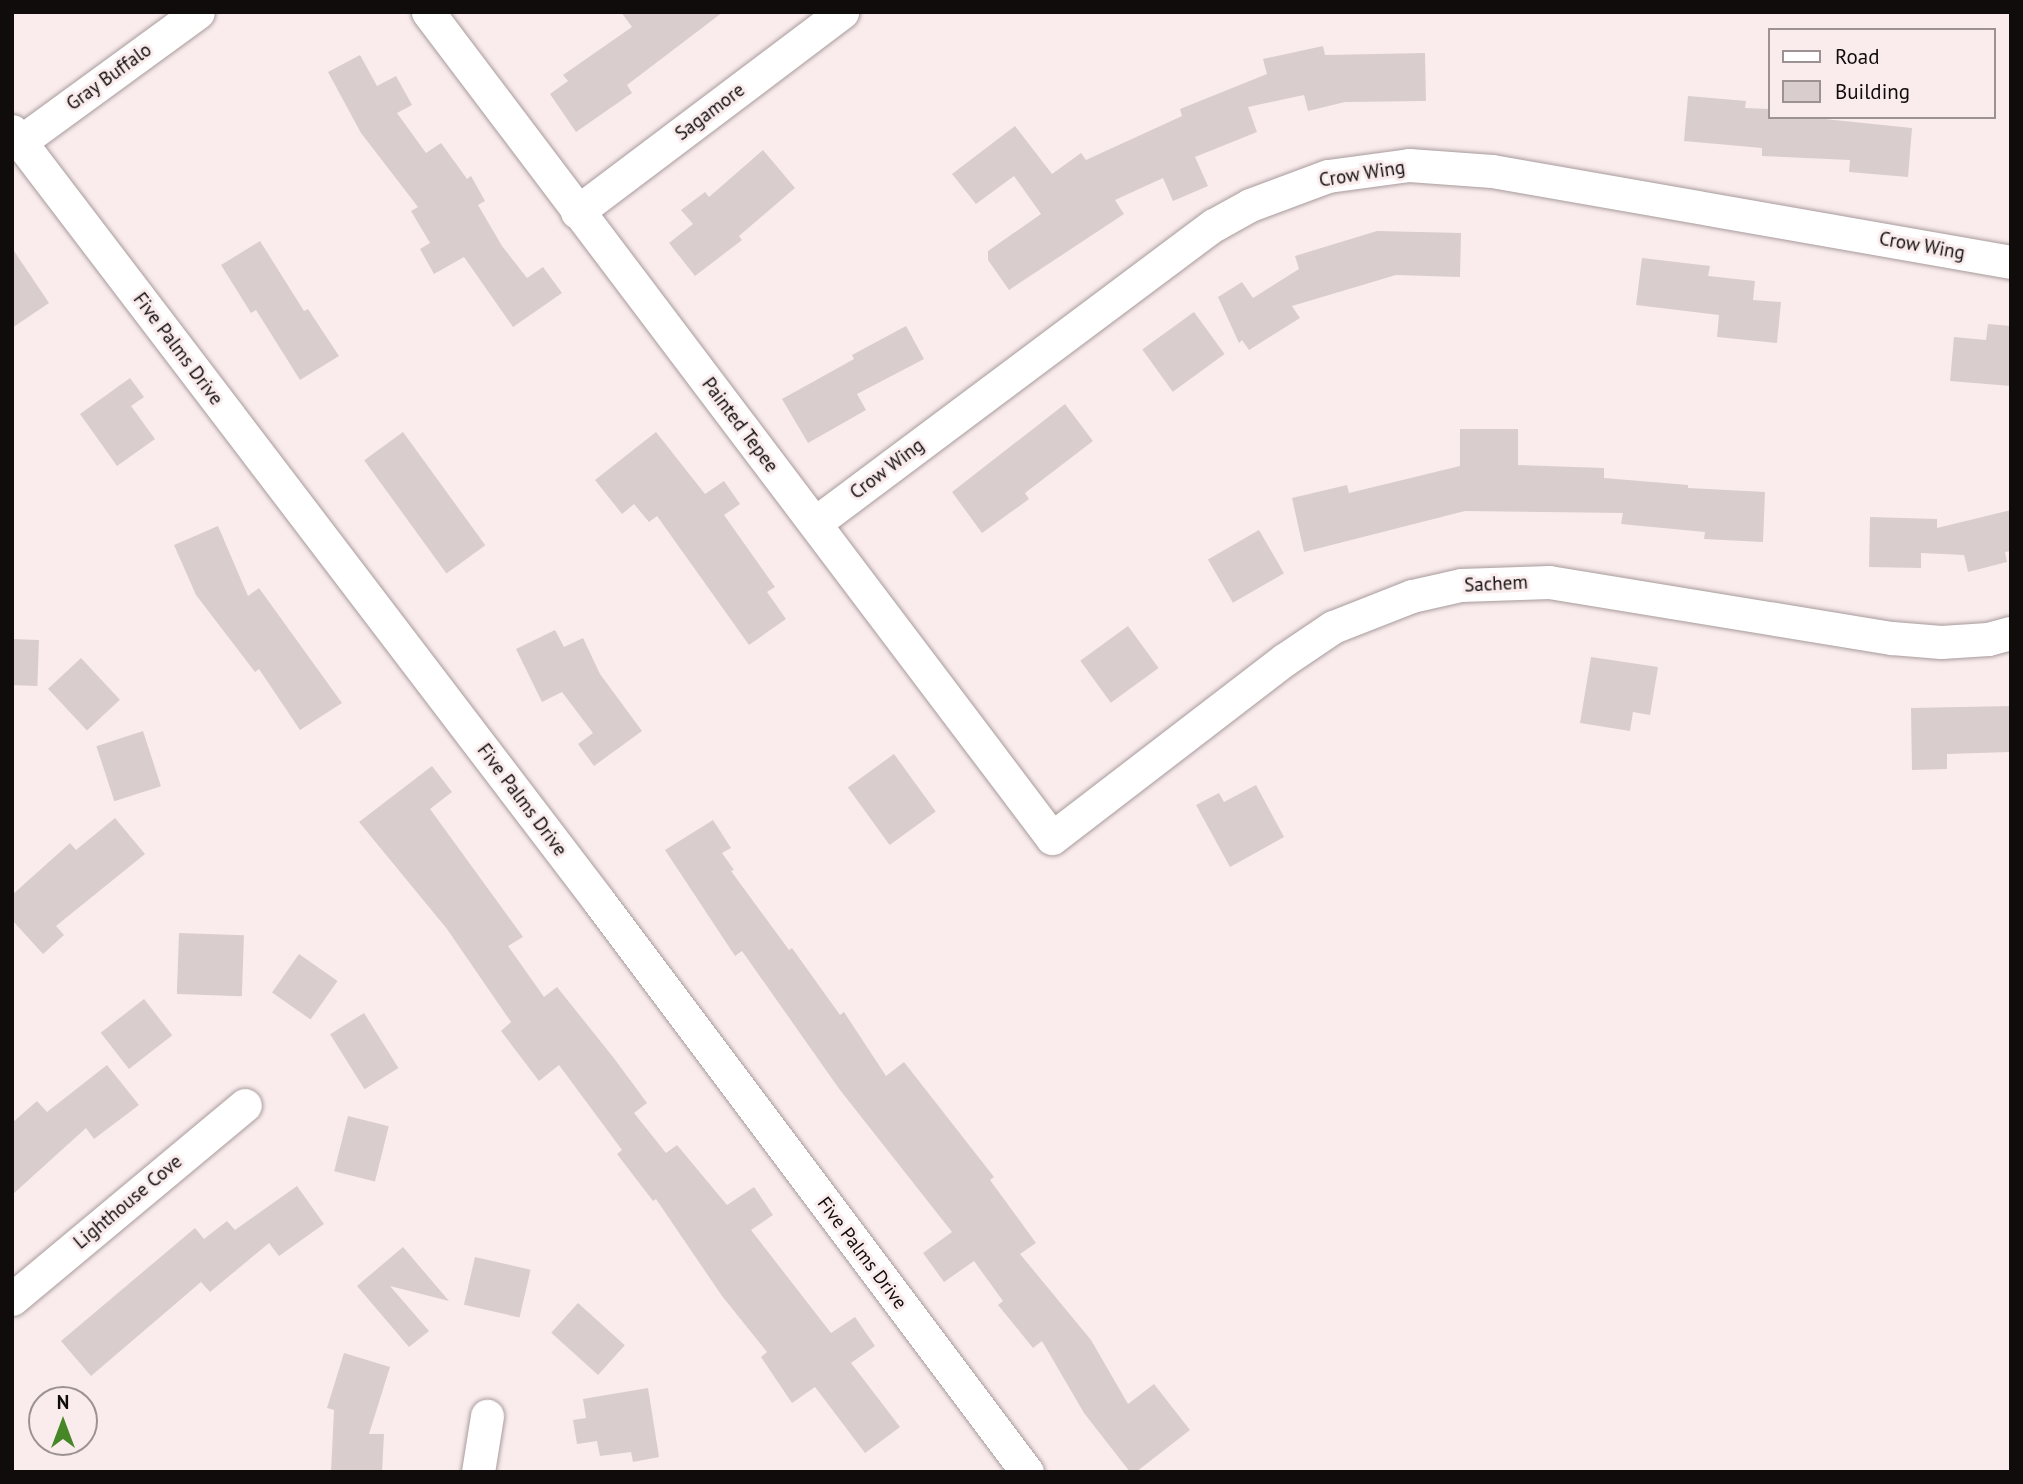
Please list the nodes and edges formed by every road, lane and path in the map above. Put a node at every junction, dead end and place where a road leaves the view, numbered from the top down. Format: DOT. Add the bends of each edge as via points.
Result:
graph roads {
  1 [pos="198,12"];
  2 [pos="428,12"];
  3 [pos="842,12"];
  4 [pos="16,136"];
  5 [pos="577,212"];
  6 [pos="2011,261"];
  7 [pos="815,523"];
  8 [pos="2011,633"];
  9 [pos="1052,838"];
  10 [pos="245,1105"];
  11 [pos="12,1299"];
  12 [pos="487,1416"];
  13 [pos="478,1472"];
  14 [pos="1027,1472"];
  1 -- 4 [label="street, Gray Buffalo"];
  2 -- 5 [label="street, Painted Tepee"];
  3 -- 5 [label="street, Sagamore"];
  4 -- 14 [label="street, Five Palms Drive"];
  5 -- 7 [label="street, Painted Tepee"];
  6 -- 7 [label="street, Crow Wing" via="1492,170 1409,165 1328,176 1250,205 1214,225"];
  7 -- 9 [label="street, Painted Tepee"];
  8 -- 9 [label="street, Sachem" via="1941,642 1892,638 1549,582 1437,590 1333,627"];
  10 -- 11 [label="street, Lighthouse Cove"];
  12 -- 13 [label="street"];
}
